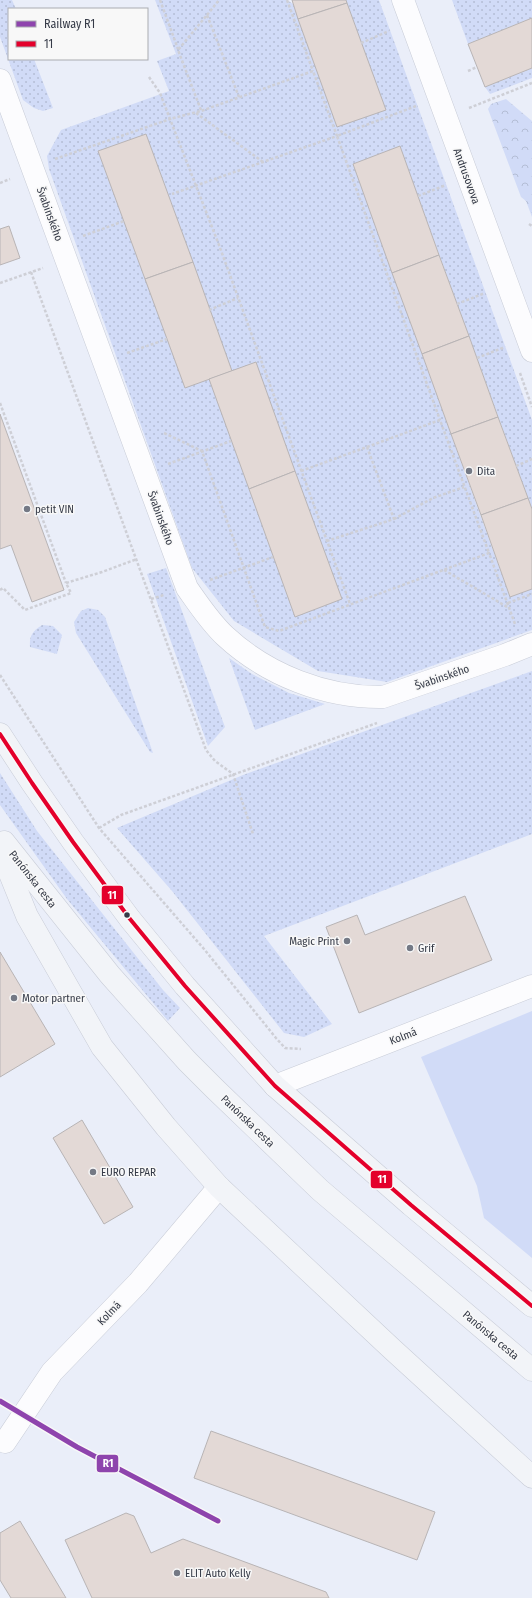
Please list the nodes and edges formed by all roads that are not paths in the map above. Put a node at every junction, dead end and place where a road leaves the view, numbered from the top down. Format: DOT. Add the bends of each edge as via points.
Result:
graph roads {
  1 [pos="403,0"];
  2 [pos="0,80"];
  3 [pos="532,351"];
  4 [pos="528,646"];
  5 [pos="0,734"];
  6 [pos="0,837"];
  7 [pos="0,849"];
  8 [pos="532,986"];
  9 [pos="275,1086"];
  10 [pos="219,1187"];
  11 [pos="532,1306"];
  12 [pos="532,1370"];
  13 [pos="5,1442"];
  14 [pos="532,1477"];
  1 -- 3 [label="street, Andrusovova"];
  2 -- 4 [label="street, Švabinského" via="187,588 225,636 244,652 280,673 310,686 366,698 383,698"];
  5 -- 9 [label="main road" via="68,835 130,919 185,986"];
  6 -- 12 [label="main road, Panónska cesta" via="110,975 219,1094 320,1190"];
  7 -- 10 [label="main road" via="27,916 102,1046 166,1127"];
  8 -- 9 [label="street, Kolmá"];
  9 -- 11 [label="main road"];
  10 -- 13 [label="street, Kolmá" via="138,1283 52,1372"];
  10 -- 14 [label="main road"];
}
